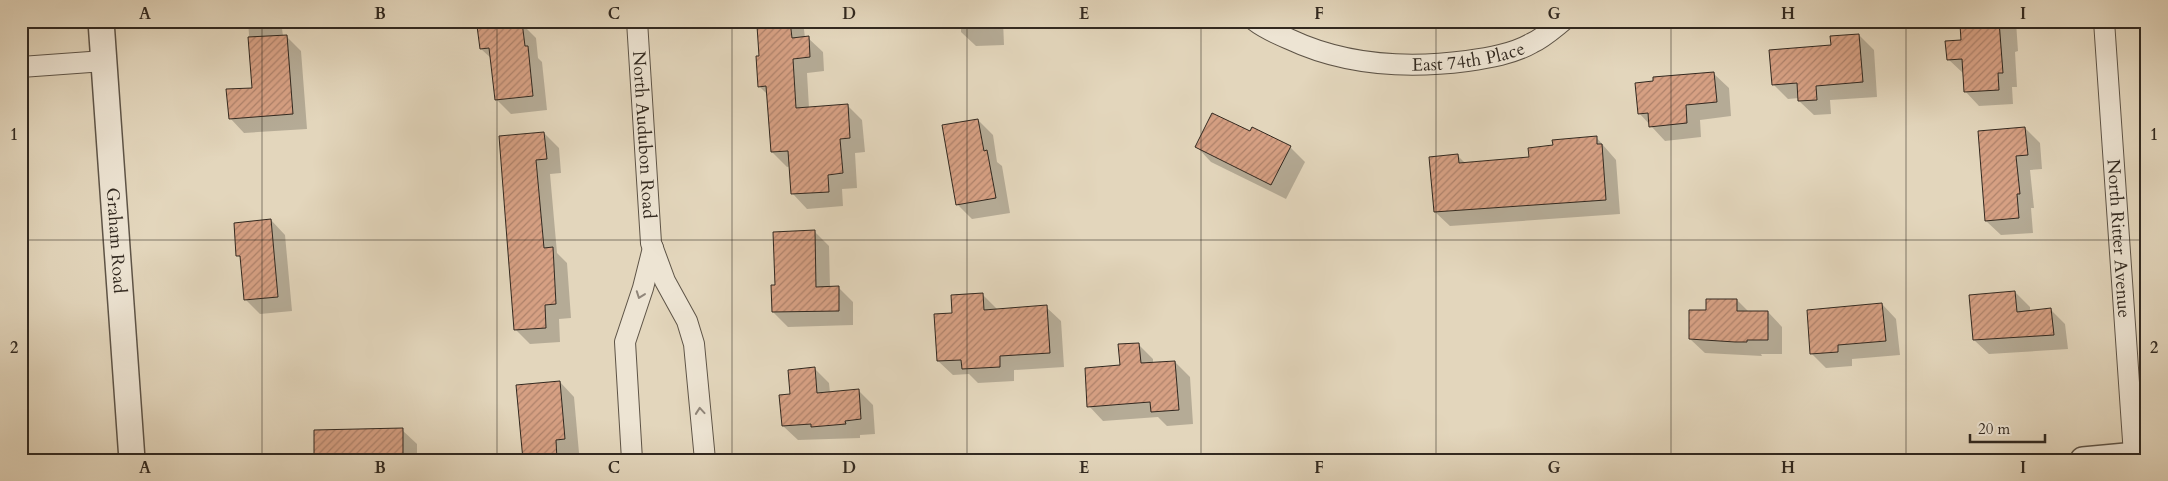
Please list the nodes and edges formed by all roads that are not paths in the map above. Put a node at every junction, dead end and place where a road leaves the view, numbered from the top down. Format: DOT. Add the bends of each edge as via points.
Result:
graph roads {
  1 [pos="101,21"];
  2 [pos="637,21"];
  3 [pos="1255,21"];
  4 [pos="1563,21"];
  5 [pos="2104,21"];
  6 [pos="104,61"];
  7 [pos="21,67"];
  8 [pos="652,248"];
  9 [pos="2140,455"];
  10 [pos="132,460"];
  11 [pos="632,460"];
  12 [pos="705,460"];
  13 [pos="2083,460"];
  1 -- 6 [label="street, Graham Road"];
  2 -- 8 [label="street, North Audubon Road"];
  3 -- 4 [label="street, East 74th Place" via="1314,51 1396,65 1455,63 1499,55 1532,44"];
  5 -- 9 [label="street, North Ritter Avenue"];
  6 -- 7 [label="street"];
  6 -- 10 [label="street, Graham Road"];
  8 -- 11 [label="street, North Audubon Road, one-way" via="625,342"];
  12 -- 8 [label="street, North Audubon Road, one-way" via="694,344 687,321 665,281"];
  9 -- 13 [label="street"];
}
